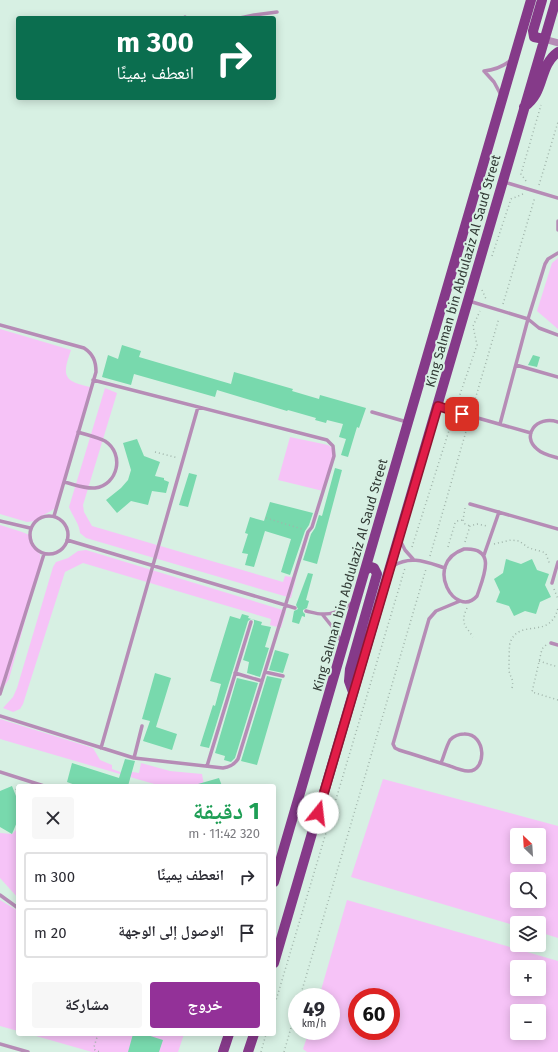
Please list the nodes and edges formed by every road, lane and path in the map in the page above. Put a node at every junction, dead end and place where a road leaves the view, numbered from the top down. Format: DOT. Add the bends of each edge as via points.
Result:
graph roads {
  1 [pos="531,0"];
  2 [pos="542,0"];
  3 [pos="556,0"];
  4 [pos="277,12"];
  5 [pos="247,16"];
  6 [pos="544,40"];
  7 [pos="558,43"];
  8 [pos="558,52"];
  9 [pos="517,53"];
  10 [pos="542,100"];
  11 [pos="502,101"];
  12 [pos="524,107"];
  13 [pos="503,181"];
  14 [pos="525,188"];
  15 [pos="558,198"];
  16 [pos="558,221"];
  17 [pos="558,230"];
  18 [pos="558,253"];
  19 [pos="491,258"];
  20 [pos="481,288"];
  21 [pos="468,300"];
  22 [pos="483,305"];
  23 [pos="528,319"];
  24 [pos="0,325"];
  25 [pos="558,335"];
  26 [pos="516,365"];
  27 [pos="558,377"];
  28 [pos="93,380"];
  29 [pos="438,406"];
  30 [pos="198,407"];
  31 [pos="455,411"];
  32 [pos="372,412"];
  33 [pos="408,422"];
  34 [pos="558,422"];
  35 [pos="500,424"];
  36 [pos="78,432"];
  37 [pos="531,432"];
  38 [pos="155,452"];
  39 [pos="558,458"];
  40 [pos="183,460"];
  41 [pos="64,482"];
  42 [pos="470,504"];
  43 [pos="465,506"];
  44 [pos="499,512"];
  45 [pos="54,516"];
  46 [pos="266,518"];
  47 [pos="463,520"];
  48 [pos="0,521"];
  49 [pos="470,526"];
  50 [pos="30,528"];
  51 [pos="493,528"];
  52 [pos="558,529"];
  53 [pos="309,531"];
  54 [pos="399,538"];
  55 [pos="67,540"];
  56 [pos="487,545"];
  57 [pos="448,547"];
  58 [pos="44,554"];
  59 [pos="455,554"];
  60 [pos="409,555"];
  61 [pos="484,555"];
  62 [pos="413,559"];
  63 [pos="408,560"];
  64 [pos="558,562"];
  65 [pos="153,566"];
  66 [pos="445,568"];
  67 [pos="389,569"];
  68 [pos="365,570"];
  69 [pos="556,570"];
  70 [pos="552,584"];
  71 [pos="558,599"];
  72 [pos="356,601"];
  73 [pos="460,601"];
  74 [pos="470,601"];
  75 [pos="286,604"];
  76 [pos="295,608"];
  77 [pos="558,608"];
  78 [pos="306,611"];
  79 [pos="322,614"];
  80 [pos="251,622"];
  81 [pos="473,637"];
  82 [pos="551,643"];
  83 [pos="343,645"];
  84 [pos="558,645"];
  85 [pos="539,661"];
  86 [pos="558,668"];
  87 [pos="265,672"];
  88 [pos="235,673"];
  89 [pos="283,676"];
  90 [pos="262,681"];
  91 [pos="512,688"];
  92 [pos="353,692"];
  93 [pos="0,694"];
  94 [pos="558,699"];
  95 [pos="0,716"];
  96 [pos="142,726"];
  97 [pos="101,748"];
  98 [pos="134,758"];
  99 [pos="441,763"];
  100 [pos="207,766"];
  101 [pos="0,772"];
  102 [pos="38,784"];
  103 [pos="276,875"];
  104 [pos="0,895"];
  105 [pos="16,907"];
  106 [pos="276,956"];
  107 [pos="276,1000"];
  108 [pos="97,1036"];
  109 [pos="228,1036"];
  110 [pos="253,1036"];
  111 [pos="265,1036"];
  112 [pos="288,1038"];
  113 [pos="0,1044"];
  114 [pos="28,1052"];
  115 [pos="100,1052"];
  116 [pos="223,1052"];
  117 [pos="248,1052"];
  118 [pos="261,1052"];
  119 [pos="284,1052"];
  1 -- 9 [label="main road, King Salman bin Abdulaziz Al Saud Street"];
  2 -- 6 [label="main road" via="533,31 534,37"];
  3 -- 6 [label="main road, King Salman bin Abdulaziz Al Saud Street"];
  4 -- 5 [label="lane"];
  6 -- 7 [label="street"];
  6 -- 12 [label="main road, King Salman bin Abdulaziz Al Saud Street"];
  8 -- 12 [label="main road" via="548,62 536,96"];
  9 -- 11 [label="main road, King Salman bin Abdulaziz Al Saud Street"];
  9 -- 11 [label="lane" via="503,66 484,71 494,82"];
  10 -- 14 [label="path" via="521,174 526,182"];
  11 -- 33 [label="main road, King Salman bin Abdulaziz Al Saud Street"];
  12 -- 13 [label="main road, King Salman bin Abdulaziz Al Saud Street"];
  13 -- 14 [label="lane"];
  13 -- 21 [label="main road, King Salman bin Abdulaziz Al Saud Street"];
  14 -- 15 [label="lane"];
  14 -- 19 [label="path" via="522,195 511,199"];
  16 -- 17 [label="lane"];
  18 -- 23 [label="lane" via="545,264"];
  20 -- 22 [label="path" via="486,299"];
  21 -- 22 [label="lane"];
  21 -- 29 [label="main road, King Salman bin Abdulaziz Al Saud Street"];
  22 -- 23 [label="lane"];
  22 -- 31 [label="path" via="473,326 477,345"];
  23 -- 25 [label="lane" via="539,328"];
  23 -- 26 [label="lane"];
  24 -- 28 [label="lane" via="84,348 90,352 96,365"];
  26 -- 27 [label="lane"];
  26 -- 35 [label="lane"];
  28 -- 30 [label="lane"];
  28 -- 36 [label="lane"];
  29 -- 31 [label="lane"];
  29 -- 54 [label="main road, King Salman bin Abdulaziz Al Saud Street"];
  30 -- 40 [label="lane"];
  30 -- 53 [label="lane" via="327,440 334,446 334,456"];
  31 -- 35 [label="lane"];
  31 -- 60 [label="path"];
  32 -- 33 [label="lane"];
  33 -- 68 [label="main road, King Salman bin Abdulaziz Al Saud Street"];
  34 -- 37 [label="lane" via="544,420"];
  35 -- 37 [label="lane"];
  36 -- 41 [label="lane"];
  36 -- 41 [label="lane" via="100,439 109,445 115,453 116,468 109,482 100,487 87,488"];
  37 -- 39 [label="lane" via="536,449"];
  38 -- 40 [label="path"];
  40 -- 65 [label="lane"];
  41 -- 45 [label="lane"];
  42 -- 44 [label="lane"];
  43 -- 47 [label="path"];
  44 -- 51 [label="lane"];
  44 -- 52 [label="lane"];
  45 -- 50 [label="lane" via="48,515 37,519"];
  45 -- 55 [label="lane" via="64,523 68,534"];
  46 -- 53 [label="path"];
  47 -- 49 [label="path"];
  47 -- 57 [label="path" via="456,523"];
  48 -- 50 [label="lane"];
  49 -- 51 [label="path" via="477,524"];
  49 -- 59 [label="path" via="464,543"];
  50 -- 58 [label="lane" via="29,535 33,547"];
  51 -- 56 [label="lane"];
  53 -- 75 [label="lane"];
  54 -- 60 [label="lane"];
  54 -- 67 [label="main road, King Salman bin Abdulaziz Al Saud Street"];
  55 -- 58 [label="lane" via="65,546 55,553"];
  55 -- 65 [label="lane"];
  56 -- 61 [label="lane"];
  56 -- 69 [label="path" via="519,541 546,554 551,567"];
  58 -- 93 [label="lane"];
  59 -- 61 [label="lane" via="470,549"];
  59 -- 66 [label="lane"];
  60 -- 62 [label="lane"];
  61 -- 74 [label="lane" via="486,565 478,596"];
  62 -- 63 [label="lane"];
  62 -- 66 [label="lane"];
  63 -- 67 [label="lane"];
  63 -- 107 [label="path"];
  64 -- 69 [label="lane"];
  65 -- 75 [label="lane"];
  65 -- 97 [label="lane"];
  66 -- 73 [label="lane" via="444,580 448,591"];
  67 -- 92 [label="main road, King Salman bin Abdulaziz Al Saud Street"];
  68 -- 72 [label="main road, King Salman bin Abdulaziz Al Saud Street"];
  68 -- 92 [label="main road" via="374,568 377,574 350,669 349,681"];
  69 -- 70 [label="lane"];
  70 -- 71 [label="path"];
  72 -- 79 [label="lane" via="340,610"];
  72 -- 83 [label="main road, King Salman bin Abdulaziz Al Saud Street"];
  73 -- 74 [label="lane"];
  73 -- 99 [label="lane" via="436,611 429,619 393,744 399,750"];
  74 -- 81 [label="path" via="463,620"];
  75 -- 76 [label="lane"];
  75 -- 87 [label="lane"];
  77 -- 91 [label="path" via="553,620 546,626 518,631 509,643"];
  78 -- 79 [label="lane"];
  79 -- 83 [label="lane"];
  80 -- 88 [label="lane"];
  82 -- 84 [label="lane"];
  82 -- 85 [label="path" via="544,646"];
  83 -- 103 [label="main road, King Salman bin Abdulaziz Al Saud Street"];
  85 -- 86 [label="path"];
  85 -- 94 [label="path" via="532,692"];
  87 -- 89 [label="lane"];
  87 -- 90 [label="lane"];
  88 -- 90 [label="lane"];
  88 -- 100 [label="lane"];
  90 -- 100 [label="lane" via="238,759 229,767"];
  92 -- 106 [label="main road, King Salman bin Abdulaziz Al Saud Street"];
  95 -- 97 [label="lane"];
  96 -- 98 [label="lane"];
  97 -- 98 [label="lane"];
  98 -- 100 [label="lane"];
  99 -- 99 [label="lane" via="467,771 473,770 481,761 480,742 472,735 458,735 450,741"];
  101 -- 102 [label="lane"];
  104 -- 105 [label="lane"];
  108 -- 115 [label="path" via="94,1047"];
  109 -- 116 [label="main road"];
  110 -- 117 [label="main road"];
  111 -- 118 [label="path"];
  112 -- 119 [label="path"];
  113 -- 114 [label="lane"];
}
